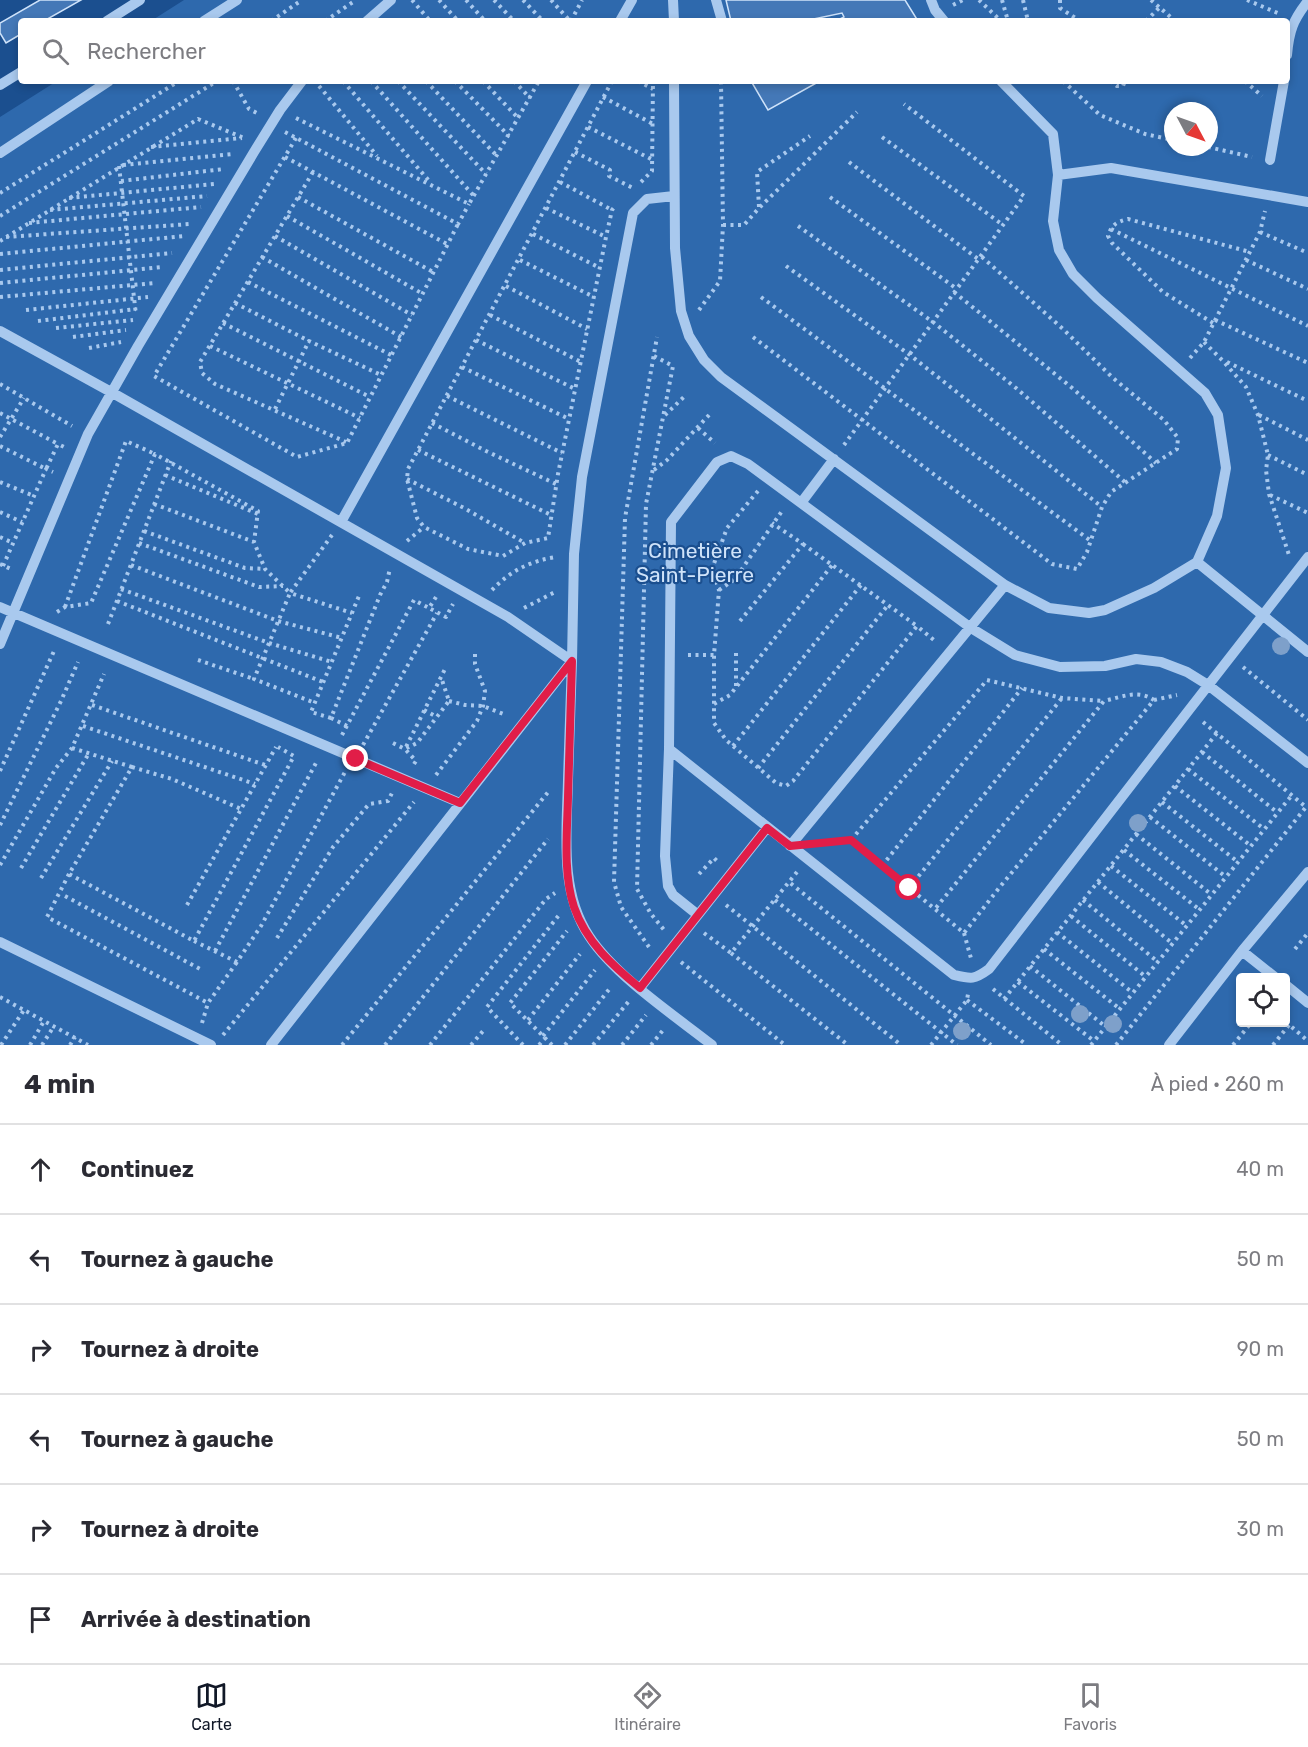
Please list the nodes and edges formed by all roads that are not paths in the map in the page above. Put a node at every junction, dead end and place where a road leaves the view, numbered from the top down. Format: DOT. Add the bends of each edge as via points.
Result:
graph roads {
  1 [pos="140,0"];
  2 [pos="237,0"];
  3 [pos="391,0"];
  4 [pos="632,0"];
  5 [pos="674,0"];
  6 [pos="716,0"];
  7 [pos="931,0"];
  8 [pos="1308,1"];
  9 [pos="112,18"];
  10 [pos="209,18"];
  11 [pos="370,18"];
  12 [pos="622,18"];
  13 [pos="674,18"];
  14 [pos="721,18"];
  15 [pos="942,18"];
  16 [pos="1290,30"];
  17 [pos="18,74"];
  18 [pos="104,84"];
  19 [pos="300,84"];
  20 [pos="584,84"];
  21 [pos="674,84"];
  22 [pos="1004,84"];
  23 [pos="1283,84"];
  24 [pos="0,85"];
  25 [pos="0,153"];
  26 [pos="1270,160"];
  27 [pos="1058,176"];
  28 [pos="674,196"];
  29 [pos="1308,202"];
  30 [pos="0,331"];
  31 [pos="111,392"];
  32 [pos="834,459"];
  33 [pos="797,500"];
  34 [pos="341,522"];
  35 [pos="1308,557"];
  36 [pos="1197,562"];
  37 [pos="1005,585"];
  38 [pos="0,607"];
  39 [pos="13,613"];
  40 [pos="1262,616"];
  41 [pos="971,628"];
  42 [pos="0,644"];
  43 [pos="1308,652"];
  44 [pos="572,661"];
  45 [pos="1208,685"];
  46 [pos="669,749"];
  47 [pos="1308,763"];
  48 [pos="460,803"];
  49 [pos="767,828"];
  50 [pos="790,846"];
  51 [pos="1308,872"];
  52 [pos="695,919"];
  53 [pos="0,942"];
  54 [pos="1242,951"];
  55 [pos="1270,973"];
  56 [pos="640,988"];
  57 [pos="1290,988"];
  58 [pos="1308,1003"];
  59 [pos="195,1042"];
  60 [pos="211,1045"];
  61 [pos="271,1045"];
  62 [pos="712,1045"];
  63 [pos="1169,1045"];
  1 -- 9 [label="street"];
  2 -- 10 [label="street"];
  3 -- 11 [label="street"];
  4 -- 12 [label="street"];
  5 -- 13 [label="street"];
  6 -- 14 [label="street"];
  7 -- 15 [label="street"];
  8 -- 16 [label="street"];
  17 -- 24 [label="street"];
  18 -- 25 [label="street"];
  19 -- 31 [label="street" via="256,148"];
  20 -- 34 [label="street"];
  21 -- 28 [label="street"];
  22 -- 27 [label="street" via="1053,134"];
  23 -- 26 [label="street"];
  27 -- 29 [label="street" via="1111,168"];
  27 -- 36 [label="street" via="1053,221 1059,250 1073,274 1205,393 1218,415 1226,468 1216,516"];
  28 -- 32 [label="street" via="681,311 688,336 704,360 722,377"];
  28 -- 44 [label="street" via="647,199 633,213 582,477 574,554"];
  30 -- 31 [label="street"];
  31 -- 34 [label="street"];
  31 -- 39 [label="street" via="88,434"];
  32 -- 33 [label="street"];
  32 -- 37 [label="street"];
  33 -- 41 [label="street"];
  33 -- 46 [label="street" via="747,464 729,456 717,462 671,522"];
  34 -- 44 [label="street" via="508,617"];
  35 -- 40 [label="street"];
  36 -- 37 [label="street" via="1154,588 1089,613 1049,608"];
  36 -- 40 [label="street"];
  37 -- 41 [label="street"];
  38 -- 39 [label="street"];
  39 -- 42 [label="street"];
  39 -- 48 [label="street"];
  40 -- 43 [label="street"];
  40 -- 45 [label="street"];
  41 -- 45 [label="street" via="1015,655 1060,666 1105,666 1136,659 1161,662"];
  41 -- 50 [label="street"];
  44 -- 48 [label="street"];
  44 -- 56 [label="street" via="567,815 572,898 592,940"];
  45 -- 47 [label="street"];
  45 -- 50 [label="street" via="989,969 977,977 954,975"];
  46 -- 49 [label="street"];
  46 -- 52 [label="street" via="665,856 668,886"];
  48 -- 61 [label="street"];
  49 -- 50 [label="street"];
  49 -- 52 [label="street"];
  51 -- 54 [label="street"];
  52 -- 56 [label="street"];
  53 -- 59 [label="street"];
  54 -- 55 [label="street"];
  54 -- 63 [label="street"];
  56 -- 62 [label="street"];
  57 -- 58 [label="street"];
  59 -- 60 [label="street"];
}
